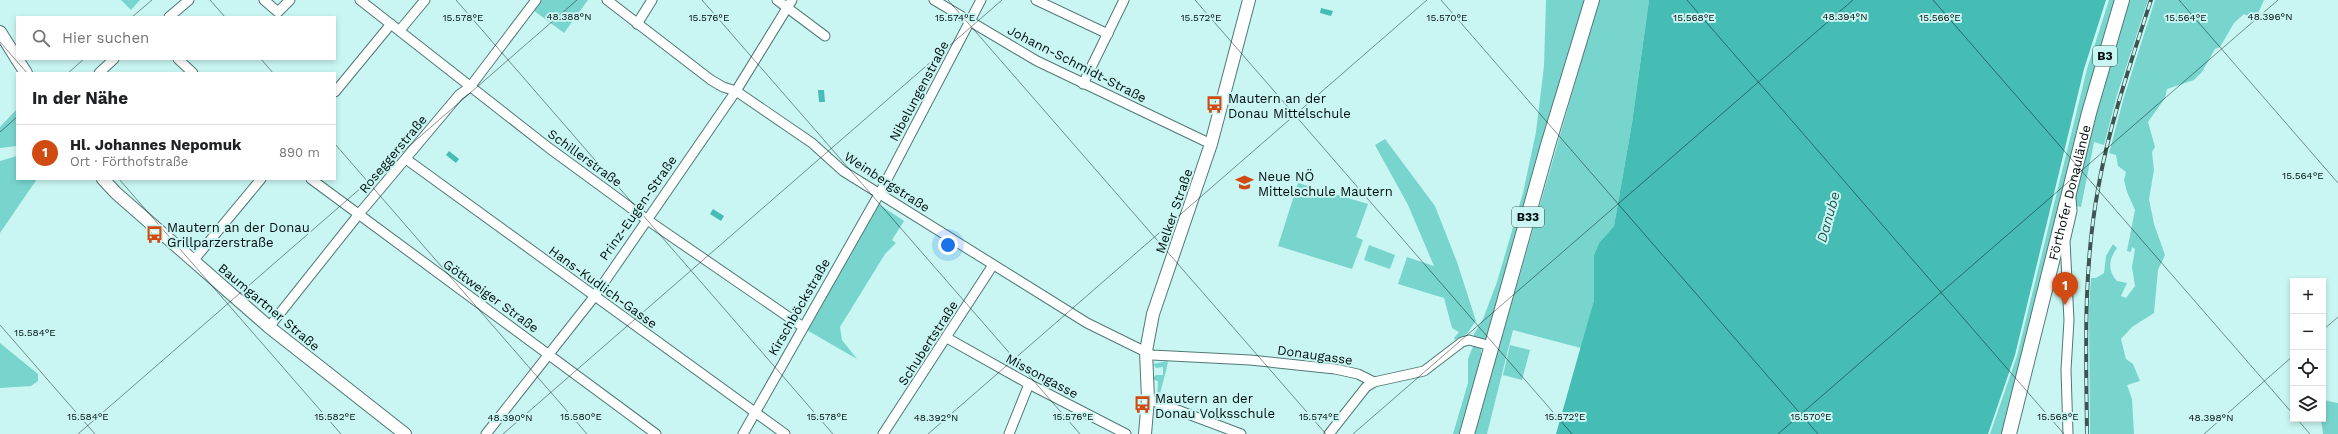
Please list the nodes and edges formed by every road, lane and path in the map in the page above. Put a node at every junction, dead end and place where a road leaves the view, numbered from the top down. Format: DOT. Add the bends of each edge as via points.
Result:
graph roads {
  1 [pos="189,0"];
  2 [pos="264,0"];
  3 [pos="290,0"];
  4 [pos="360,0"];
  5 [pos="425,0"];
  6 [pos="536,0"];
  7 [pos="607,0"];
  8 [pos="652,0"];
  9 [pos="777,0"];
  10 [pos="934,0"];
  11 [pos="981,0"];
  12 [pos="1036,0"];
  13 [pos="1124,0"];
  14 [pos="1249,0"];
  15 [pos="1592,0"];
  16 [pos="2122,0"];
  17 [pos="790,4"];
  18 [pos="170,16"];
  19 [pos="971,23"];
  20 [pos="391,24"];
  21 [pos="636,24"];
  22 [pos="400,30"];
  23 [pos="0,32"];
  24 [pos="1108,34"];
  25 [pos="825,36"];
  26 [pos="16,57"];
  27 [pos="18,60"];
  28 [pos="113,60"];
  29 [pos="179,60"];
  30 [pos="25,72"];
  31 [pos="100,72"];
  32 [pos="192,72"];
  33 [pos="1083,84"];
  34 [pos="470,87"];
  35 [pos="336,91"];
  36 [pos="736,91"];
  37 [pos="1211,144"];
  38 [pos="406,159"];
  39 [pos="104,180"];
  40 [pos="260,180"];
  41 [pos="312,180"];
  42 [pos="2071,186"];
  43 [pos="879,194"];
  44 [pos="359,214"];
  45 [pos="646,219"];
  46 [pos="193,261"];
  47 [pos="993,265"];
  48 [pos="594,297"];
  49 [pos="269,327"];
  50 [pos="803,327"];
  51 [pos="947,338"];
  52 [pos="1492,346"];
  53 [pos="1146,352"];
  54 [pos="547,354"];
  55 [pos="1374,382"];
  56 [pos="1029,384"];
  57 [pos="1148,399"];
  58 [pos="756,412"];
  59 [pos="653,433"];
  60 [pos="404,434"];
  61 [pos="486,434"];
  62 [pos="743,434"];
  63 [pos="785,434"];
  64 [pos="883,434"];
  65 [pos="1009,434"];
  66 [pos="1126,434"];
  67 [pos="1145,434"];
  68 [pos="1242,434"];
  69 [pos="1329,434"];
  70 [pos="1467,434"];
  71 [pos="2009,434"];
  72 [pos="2068,434"];
  1 -- 18 [label="street"];
  2 -- 3 [label="street" via="278,12"];
  4 -- 20 [label="street, Schillerstraße"];
  5 -- 22 [label="street"];
  6 -- 34 [label="street, Roseggerstraße"];
  7 -- 21 [label="street, Weinbergstraße"];
  8 -- 21 [label="street"];
  9 -- 17 [label="street"];
  10 -- 19 [label="street, Johann-Schmidt-Straße"];
  11 -- 19 [label="street, Nibelungenstraße"];
  12 -- 24 [label="street"];
  13 -- 24 [label="street"];
  14 -- 37 [label="street, Melker Straße"];
  15 -- 52 [label="main road, B33"];
  16 -- 42 [label="main road, Förthofer Donaulände / B3"];
  17 -- 25 [label="street"];
  17 -- 36 [label="street, Prinz-Eugen-Straße"];
  19 -- 33 [label="street, Johann-Schmidt-Straße"];
  19 -- 43 [label="street, Nibelungenstraße"];
  20 -- 22 [label="street, Schillerstraße"];
  20 -- 35 [label="street"];
  21 -- 36 [label="street, Weinbergstraße" via="711,80"];
  22 -- 34 [label="street, Schillerstraße"];
  23 -- 26 [label="street"];
  24 -- 33 [label="street"];
  27 -- 30 [label="street"];
  28 -- 31 [label="street"];
  29 -- 32 [label="street"];
  33 -- 37 [label="street, Johann-Schmidt-Straße"];
  34 -- 38 [label="street, Roseggerstraße" via="459,96"];
  34 -- 45 [label="street, Schillerstraße"];
  36 -- 43 [label="street, Weinbergstraße" via="812,143 843,171"];
  36 -- 45 [label="street, Prinz-Eugen-Straße"];
  37 -- 53 [label="street, Melker Straße" via="1156,302"];
  38 -- 44 [label="street, Roseggerstraße"];
  38 -- 48 [label="street, Hans-Kudlich-Gasse"];
  39 -- 46 [label="street, Baumgartner Straße"];
  40 -- 46 [label="street"];
  41 -- 44 [label="street, Göttweiger Straße"];
  42 -- 71 [label="main road, Förthofer Donaulände / B3"];
  42 -- 72 [label="street" via="2072,211 2065,241 2069,320 2066,370"];
  43 -- 47 [label="street, Weinbergstraße"];
  43 -- 50 [label="street, Kirschböckstraße"];
  44 -- 49 [label="street, Roseggerstraße"];
  44 -- 54 [label="street, Göttweiger Straße"];
  45 -- 48 [label="street, Prinz-Eugen-Straße"];
  45 -- 50 [label="street, Schillerstraße"];
  46 -- 49 [label="street, Baumgartner Straße"];
  47 -- 51 [label="street, Schubertstraße"];
  47 -- 53 [label="street, Weinbergstraße" via="1087,323"];
  48 -- 54 [label="street, Prinz-Eugen-Straße" via="555,348"];
  48 -- 58 [label="street, Hans-Kudlich-Gasse"];
  49 -- 60 [label="street, Baumgartner Straße"];
  50 -- 58 [label="street, Kirschböckstraße"];
  51 -- 56 [label="street, Missongasse"];
  51 -- 64 [label="street, Schubertstraße"];
  52 -- 55 [label="street" via="1469,340 1462,342 1424,371"];
  52 -- 70 [label="main road, B33"];
  53 -- 55 [label="street, Donaugasse" via="1152,356 1250,360 1335,369 1358,374"];
  53 -- 57 [label="street, Melker Straße"];
  54 -- 59 [label="street, Göttweiger Straße"];
  54 -- 61 [label="street, Prinz-Eugen-Straße"];
  55 -- 69 [label="street" via="1366,387"];
  56 -- 65 [label="street"];
  56 -- 66 [label="street, Missongasse"];
  57 -- 67 [label="street, Melker Straße"];
  57 -- 68 [label="street"];
  58 -- 62 [label="street, Kirschböckstraße"];
  58 -- 63 [label="street, Hans-Kudlich-Gasse"];
}
